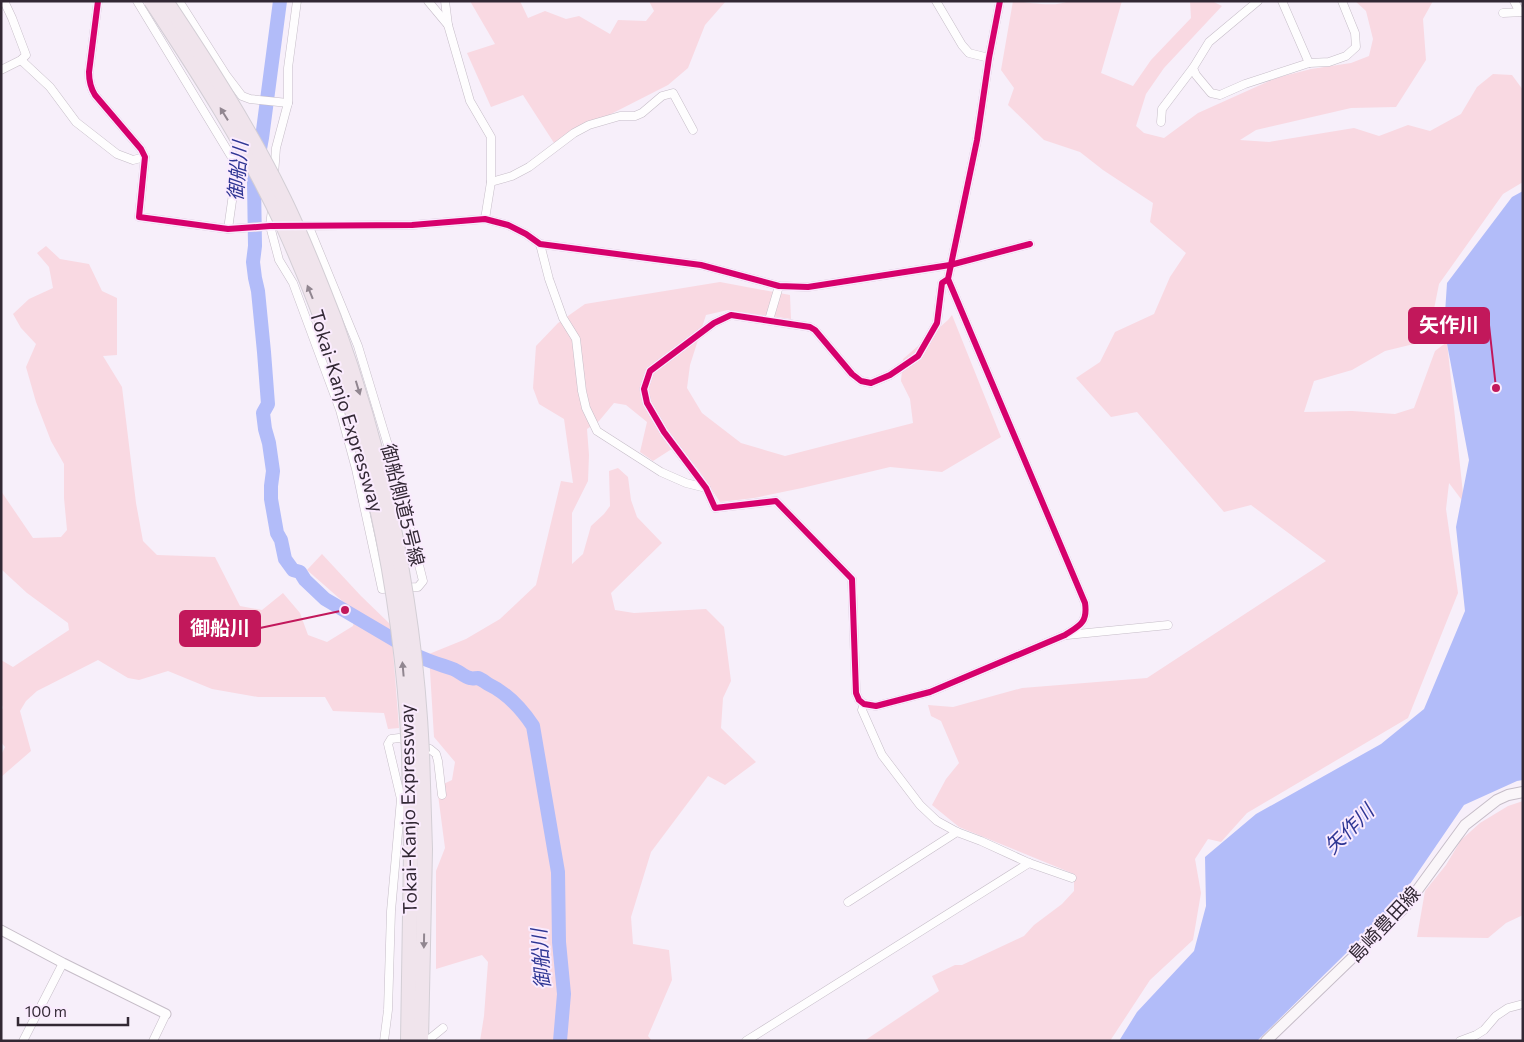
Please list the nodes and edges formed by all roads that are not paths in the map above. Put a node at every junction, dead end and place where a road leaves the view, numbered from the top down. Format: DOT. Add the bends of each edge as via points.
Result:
graph roads {
  1 [pos="4,1"];
  2 [pos="98,1"];
  3 [pos="137,1"];
  4 [pos="151,1"];
  5 [pos="166,1"];
  6 [pos="180,1"];
  7 [pos="298,1"];
  8 [pos="428,1"];
  9 [pos="445,1"];
  10 [pos="936,1"];
  11 [pos="1000,1"];
  12 [pos="1258,1"];
  13 [pos="1282,1"];
  14 [pos="1342,1"];
  15 [pos="1514,1"];
  16 [pos="1522,12"];
  17 [pos="1503,13"];
  18 [pos="448,25"];
  19 [pos="990,58"];
  20 [pos="21,60"];
  21 [pos="1309,64"];
  22 [pos="1193,68"];
  23 [pos="1,70"];
  24 [pos="226,75"];
  25 [pos="198,100"];
  26 [pos="285,103"];
  27 [pos="1161,122"];
  28 [pos="692,130"];
  29 [pos="145,157"];
  30 [pos="491,182"];
  31 [pos="485,219"];
  32 [pos="269,227"];
  33 [pos="309,227"];
  34 [pos="228,229"];
  35 [pos="540,244"];
  36 [pos="1030,244"];
  37 [pos="950,265"];
  38 [pos="948,279"];
  39 [pos="779,286"];
  40 [pos="769,320"];
  41 [pos="358,346"];
  42 [pos="317,348"];
  43 [pos="394,465"];
  44 [pos="356,469"];
  45 [pos="706,488"];
  46 [pos="1168,625"];
  47 [pos="1065,635"];
  48 [pos="864,704"];
  49 [pos="415,752"];
  50 [pos="1523,792"];
  51 [pos="442,795"];
  52 [pos="957,832"];
  53 [pos="1029,863"];
  54 [pos="1072,878"];
  55 [pos="848,902"];
  56 [pos="1,930"];
  57 [pos="63,963"];
  58 [pos="1523,1004"];
  59 [pos="166,1014"];
  60 [pos="443,1028"];
  61 [pos="23,1041"];
  62 [pos="152,1041"];
  63 [pos="384,1041"];
  64 [pos="408,1041"];
  65 [pos="421,1041"];
  66 [pos="427,1041"];
  67 [pos="746,1041"];
  68 [pos="1266,1041"];
  69 [pos="1460,1041"];
  1 -- 20 [label="street" via="26,55"];
  2 -- 29 [label="street" via="89,72 91,89"];
  3 -- 25 [label="street"];
  49 -- 4 [label="highway, Tokai-Kanjo Expressway, one-way, bridge" via="388,558 365,458 327,338 297,259 261,182 229,123"];
  5 -- 49 [label="highway, Tokai-Kanjo Expressway, one-way, bridge" via="225,92 282,195 320,280 353,373 377,456 400,557 411,624 415,658"];
  6 -- 24 [label="street"];
  7 -- 26 [label="street, 御船側道5号線"];
  8 -- 18 [label="street"];
  9 -- 18 [label="street"];
  10 -- 19 [label="street" via="969,53"];
  11 -- 19 [label="street"];
  12 -- 22 [label="street" via="1209,42"];
  13 -- 21 [label="street"];
  14 -- 21 [label="street" via="1356,33 1356,47 1338,59"];
  15 -- 16 [label="street"];
  16 -- 17 [label="street"];
  18 -- 30 [label="street" via="470,101 491,137"];
  19 -- 37 [label="street" via="977,140"];
  20 -- 23 [label="street"];
  20 -- 29 [label="street" via="50,87 76,122 117,154 133,160"];
  21 -- 22 [label="street" via="1220,95 1211,93"];
  22 -- 27 [label="street" via="1162,109"];
  24 -- 25 [label="street"];
  24 -- 26 [label="street" via="242,96"];
  25 -- 34 [label="street" via="237,166"];
  26 -- 32 [label="street, 御船側道5号線" via="276,148"];
  28 -- 30 [label="street" via="673,93 662,96 635,116 620,116 589,125 529,167"];
  29 -- 34 [label="street" via="139,217"];
  30 -- 31 [label="street"];
  31 -- 33 [label="street" via="412,225"];
  31 -- 35 [label="street" via="508,225"];
  32 -- 33 [label="street"];
  32 -- 34 [label="street"];
  32 -- 42 [label="street, 御船側道5号線" via="279,260 293,283"];
  33 -- 41 [label="street, 御船側道5号線"];
  35 -- 39 [label="street" via="702,265"];
  35 -- 45 [label="street" via="563,318 576,339 582,391 597,431 661,472"];
  36 -- 37 [label="street"];
  37 -- 38 [label="street"];
  37 -- 39 [label="street" via="808,288"];
  38 -- 40 [label="street" via="942,283 937,323 918,356 890,375 871,383 852,374 815,330"];
  38 -- 47 [label="street" via="1086,603 1084,620"];
  39 -- 40 [label="street"];
  40 -- 45 [label="street" via="731,315 714,323 650,371 644,389 647,403 664,432"];
  41 -- 42 [label="street"];
  41 -- 43 [label="street, 御船側道5号線"];
  42 -- 44 [label="street, 御船側道5号線" via="340,410"];
  43 -- 44 [label="street"];
  43 -- 44 [label="street, 御船側道5号線" via="423,581 418,587 382,589"];
  45 -- 48 [label="street" via="715,508 776,502 852,579 856,693"];
  46 -- 47 [label="street"];
  47 -- 48 [label="street" via="930,692 876,706"];
  48 -- 52 [label="street" via="862,710 882,755 926,810"];
  49 -- 64 [label="highway, Tokai-Kanjo Expressway"];
  49 -- 65 [label="highway, Tokai-Kanjo Expressway, one-way" via="425,858"];
  50 -- 68 [label="main road, 島崎豊田線" via="1497,800 1465,825 1405,907"];
  51 -- 63 [label="street" via="436,754 398,738 391,739 388,744 402,799 391,911"];
  52 -- 53 [label="street"];
  52 -- 55 [label="street"];
  53 -- 54 [label="street"];
  53 -- 67 [label="street"];
  56 -- 57 [label="street"];
  57 -- 59 [label="street"];
  57 -- 61 [label="street"];
  58 -- 69 [label="street" via="1508,1008 1484,1030"];
  59 -- 62 [label="street"];
  60 -- 66 [label="street"];
}
